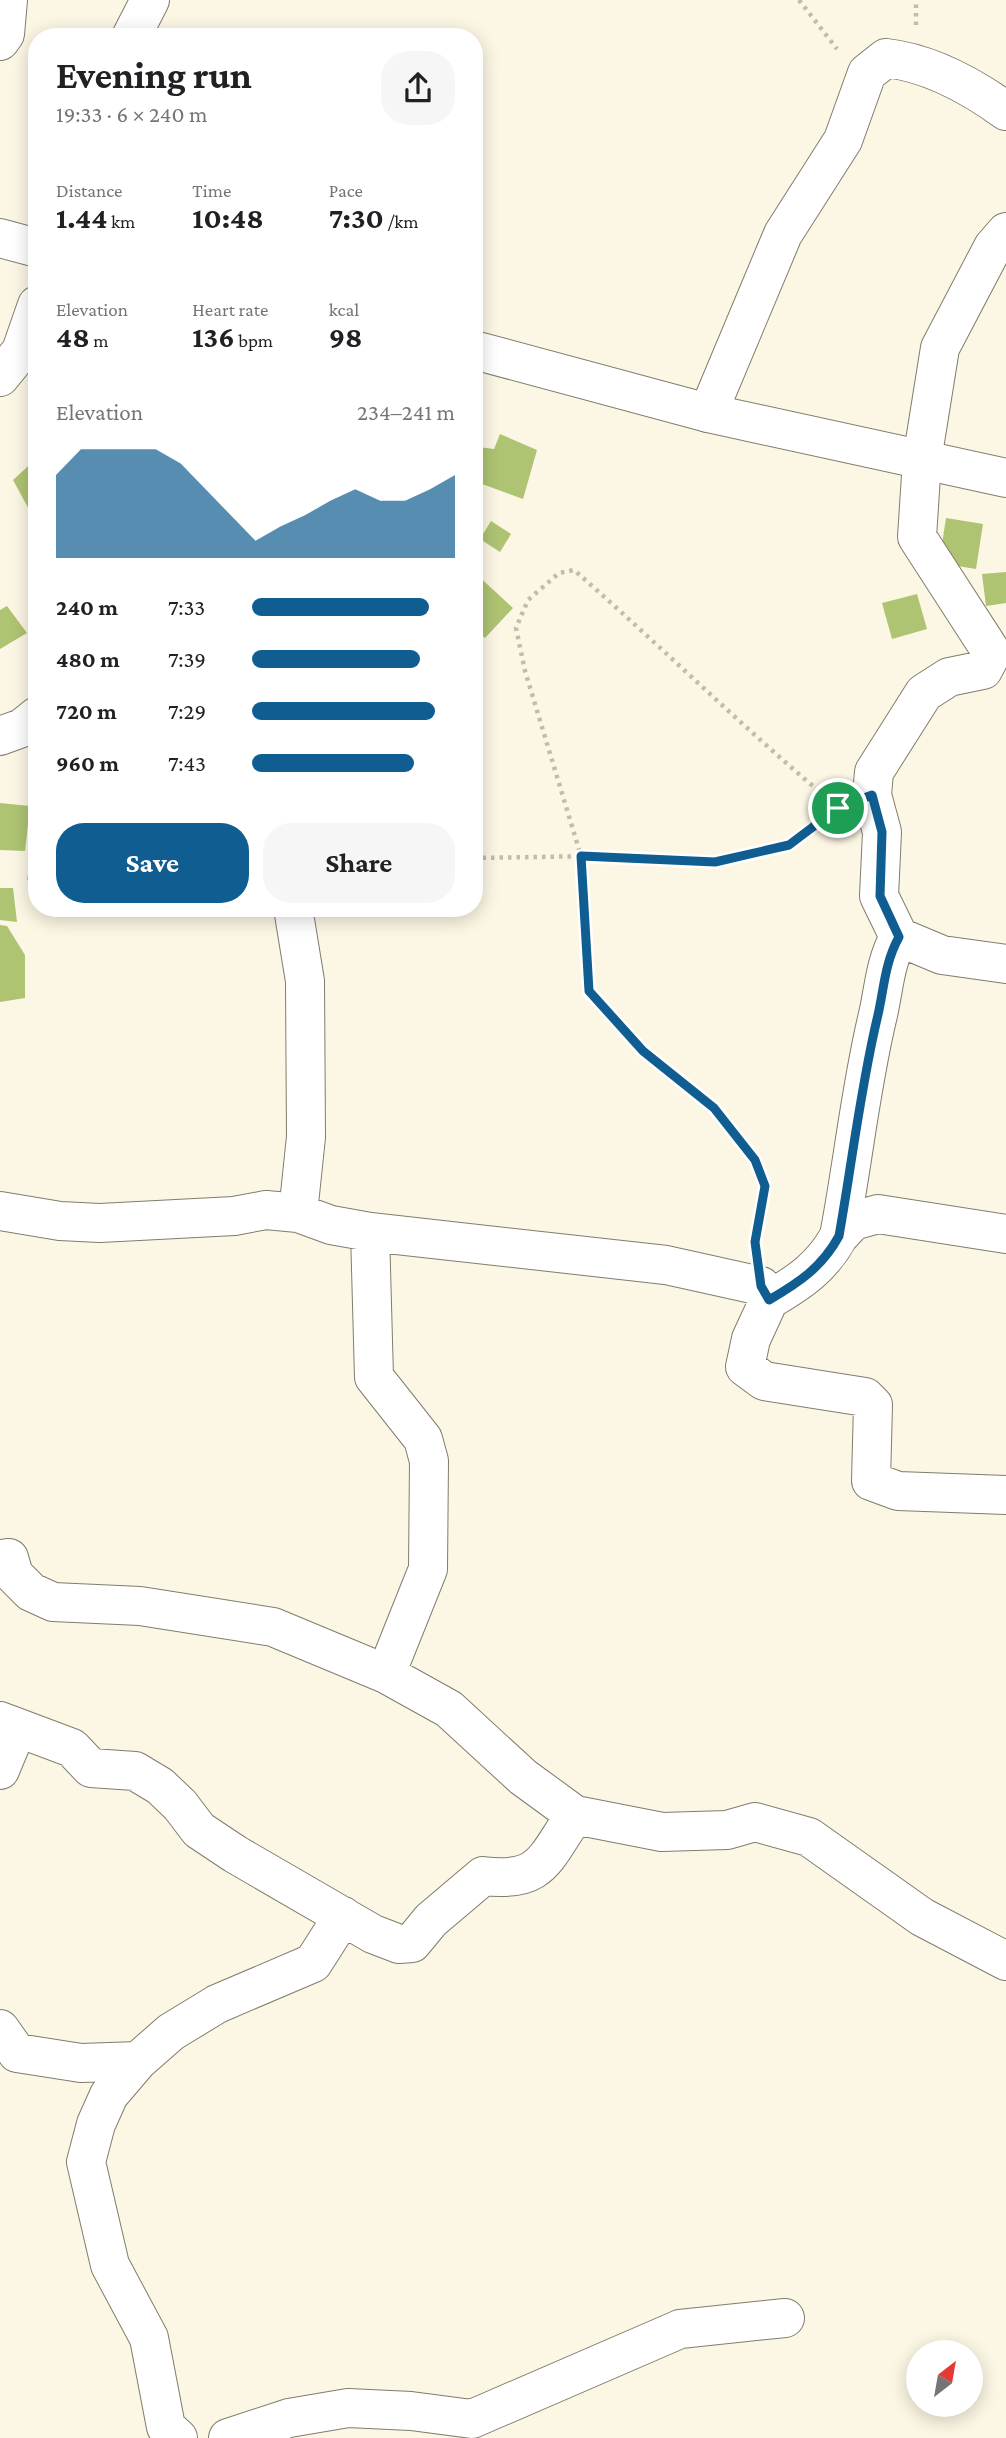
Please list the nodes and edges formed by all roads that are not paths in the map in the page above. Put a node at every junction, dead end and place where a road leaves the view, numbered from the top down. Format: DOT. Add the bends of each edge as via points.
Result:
graph roads {
  1 [pos="8,0"];
  2 [pos="150,0"];
  3 [pos="136,28"];
  4 [pos="0,41"];
  5 [pos="1006,111"];
  6 [pos="1006,232"];
  7 [pos="0,238"];
  8 [pos="28,246"];
  9 [pos="28,331"];
  10 [pos="483,352"];
  11 [pos="0,377"];
  12 [pos="708,413"];
  13 [pos="922,460"];
  14 [pos="1006,478"];
  15 [pos="28,723"];
  16 [pos="0,736"];
  17 [pos="294,917"];
  18 [pos="899,937"];
  19 [pos="1006,964"];
  20 [pos="0,1211"];
  21 [pos="298,1213"];
  22 [pos="370,1232"];
  23 [pos="1006,1234"];
  24 [pos="839,1236"];
  25 [pos="765,1293"];
  26 [pos="1006,1495"];
  27 [pos="0,1559"];
  28 [pos="386,1674"];
  29 [pos="9,1725"];
  30 [pos="0,1770"];
  31 [pos="575,1815"];
  32 [pos="343,1916"];
  33 [pos="1006,1961"];
  34 [pos="0,2029"];
  35 [pos="138,2061"];
  36 [pos="785,2318"];
  37 [pos="160,2434"];
  38 [pos="228,2438"];
  1 -- 4 [label="street" via="5,34"];
  2 -- 3 [label="street"];
  5 -- 12 [label="street" via="980,92 915,61 886,58 867,74 843,140 783,233"];
  6 -- 13 [label="street" via="993,247 940,348"];
  7 -- 8 [label="street"];
  9 -- 11 [label="street" via="21,351"];
  10 -- 12 [label="street"];
  12 -- 13 [label="street"];
  13 -- 14 [label="street"];
  13 -- 18 [label="street" via="917,537 992,653 983,670 949,677 924,692 874,772 872,795 882,832 880,896"];
  15 -- 16 [label="street"];
  17 -- 21 [label="street" via="305,981 306,1138"];
  18 -- 19 [label="street" via="942,955"];
  18 -- 24 [label="street" via="883,978 867,1054"];
  20 -- 21 [label="street" via="100,1223 266,1210"];
  21 -- 22 [label="street"];
  22 -- 25 [label="street" via="666,1265"];
  22 -- 28 [label="street" via="374,1377 423,1439 429,1461 428,1569"];
  23 -- 24 [label="street" via="878,1214 853,1221"];
  24 -- 25 [label="street" via="827,1258 803,1281"];
  25 -- 26 [label="street" via="745,1367 764,1381 865,1397 873,1405 870,1481 898,1491"];
  27 -- 28 [label="street" via="9,1558 14,1575 31,1592 53,1602 139,1606 273,1627"];
  28 -- 31 [label="street" via="449,1709 523,1777"];
  29 -- 30 [label="street"];
  29 -- 32 [label="street" via="72,1748 92,1768 135,1771 160,1786 199,1830"];
  31 -- 32 [label="street" via="528,1875 510,1879 483,1876 431,1920 412,1943 386,1939"];
  31 -- 33 [label="street" via="662,1832 727,1830 755,1822 809,1837 922,1917"];
  32 -- 35 [label="street" via="313,1963 217,2004 171,2032"];
  34 -- 35 [label="street" via="17,2053 81,2063"];
  35 -- 37 [label="street" via="109,2095 86,2162 110,2265 149,2338"];
  36 -- 38 [label="street" via="680,2329 472,2419 348,2408 289,2418"];
}
